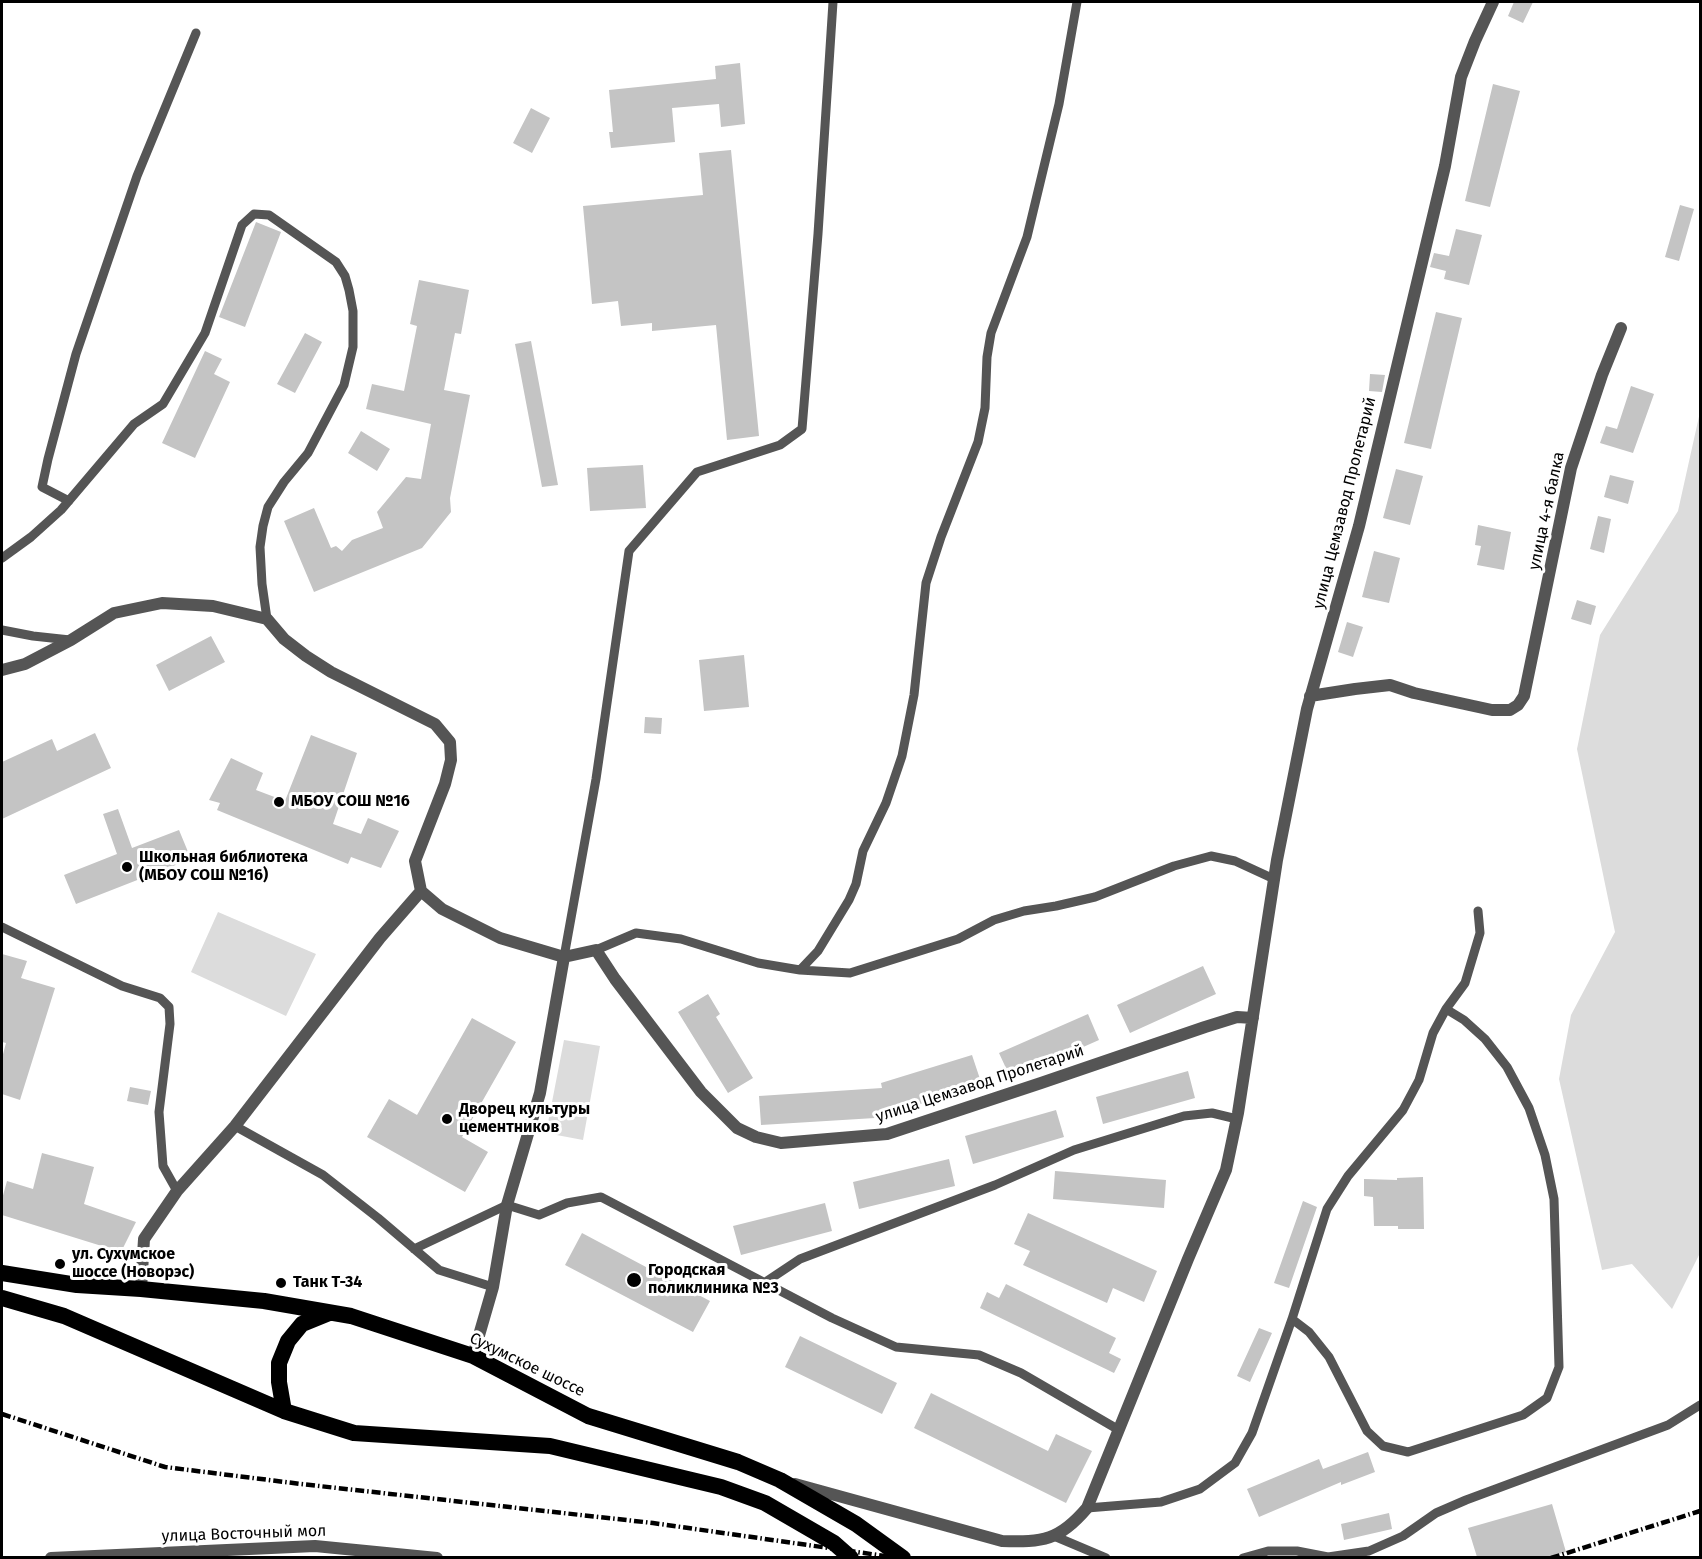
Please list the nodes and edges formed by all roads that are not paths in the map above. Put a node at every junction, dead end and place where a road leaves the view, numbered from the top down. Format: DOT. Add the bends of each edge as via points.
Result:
graph roads {
  1 [pos="833,2"];
  2 [pos="1077,2"];
  3 [pos="1493,2"];
  4 [pos="196,33"];
  5 [pos="1621,328"];
  6 [pos="69,501"];
  7 [pos="2,558"];
  8 [pos="267,619"];
  9 [pos="2,630"];
  10 [pos="71,640"];
  11 [pos="2,670"];
  12 [pos="1310,696"];
  13 [pos="1274,879"];
  14 [pos="421,891"];
  15 [pos="1478,911"];
  16 [pos="2,927"];
  17 [pos="596,950"];
  18 [pos="564,957"];
  19 [pos="800,970"];
  20 [pos="1446,1009"];
  21 [pos="1253,1018"];
  22 [pos="1237,1119"];
  23 [pos="235,1126"];
  24 [pos="177,1191"];
  25 [pos="507,1205"];
  26 [pos="414,1249"];
  27 [pos="2,1273"];
  28 [pos="764,1283"];
  29 [pos="493,1287"];
  30 [pos="141,1289"];
  31 [pos="2,1298"];
  32 [pos="330,1312"];
  33 [pos="1292,1320"];
  34 [pos="473,1356"];
  35 [pos="1701,1405"];
  36 [pos="284,1411"];
  37 [pos="1119,1430"];
  38 [pos="780,1480"];
  39 [pos="1087,1508"];
  40 [pos="1054,1536"];
  41 [pos="835,1550"];
  42 [pos="1298,1554"];
  43 [pos="51,1557"];
  44 [pos="437,1557"];
  45 [pos="851,1557"];
  46 [pos="903,1557"];
  47 [pos="1106,1557"];
  48 [pos="1243,1557"];
  1 -- 18 [label="lane" via="802,429 780,445 697,472 629,551 596,779"];
  2 -- 19 [label="lane" via="1059,104 1028,237 991,333 978,442 926,583 914,695 902,756 886,803 863,851 849,900 818,951"];
  3 -- 12 [label="street, улица Цемзавод Пролетарий" via="1461,77 1445,166 1357,534"];
  4 -- 6 [label="lane" via="137,176 67,385 42,487"];
  5 -- 12 [label="street, улица 4-я балка" via="1571,468 1524,696 1518,705 1510,710 1492,710 1390,685"];
  6 -- 7 [label="lane"];
  6 -- 8 [label="lane" via="134,424 163,404 205,333 242,225 254,214 269,215 336,262 345,276 353,311 353,347 344,385 308,453 268,507 260,547"];
  8 -- 10 [label="street" via="213,606 162,603 114,614"];
  8 -- 14 [label="street" via="284,639 331,672 435,724 450,742 452,760 445,784 415,861"];
  9 -- 10 [label="lane"];
  10 -- 11 [label="street" via="25,664"];
  12 -- 13 [label="street, улица Цемзавод Пролетарий"];
  13 -- 19 [label="lane" via="1235,861 1211,856 1095,897 994,920 958,939 850,973"];
  13 -- 21 [label="street, улица Цемзавод Пролетарий"];
  14 -- 18 [label="street" via="442,909 500,938"];
  14 -- 23 [label="street"];
  15 -- 20 [label="lane" via="1480,933 1474,957 1465,983"];
  16 -- 24 [label="lane" via="122,986 160,998 169,1007 159,1112 163,1166"];
  17 -- 18 [label="street"];
  17 -- 19 [label="lane" via="636,933 681,939 758,963"];
  17 -- 21 [label="street, улица Цемзавод Пролетарий" via="701,1092 737,1128 781,1143 887,1134 1205,1027 1237,1017"];
  18 -- 25 [label="street" via="540,1093"];
  20 -- 33 [label="lane" via="1403,1110 1348,1176 1327,1209"];
  20 -- 33 [label="lane" via="1485,1039 1507,1067 1529,1108 1545,1155 1554,1199 1558,1367 1547,1398 1523,1415 1408,1452 1383,1446 1367,1431 1329,1357 1309,1332"];
  21 -- 22 [label="street, улица Цемзавод Пролетарий"];
  22 -- 28 [label="lane" via="1212,1113 1184,1116 1074,1150 995,1185 800,1259"];
  22 -- 37 [label="street, улица Цемзавод Пролетарий" via="1226,1170"];
  23 -- 24 [label="street"];
  23 -- 26 [label="lane" via="323,1175"];
  24 -- 30 [label="street" via="144,1239"];
  25 -- 26 [label="lane"];
  25 -- 28 [label="lane" via="539,1215 567,1203 601,1197"];
  25 -- 29 [label="street"];
  26 -- 29 [label="lane" via="440,1270"];
  27 -- 30 [label="highway, Сухумское шоссе" via="77,1285"];
  28 -- 37 [label="lane" via="896,1347 979,1355 1021,1372"];
  29 -- 34 [label="street"];
  30 -- 32 [label="highway, Сухумское шоссе" via="264,1300"];
  31 -- 36 [label="highway" via="64,1316"];
  32 -- 34 [label="highway, Сухумское шоссе"];
  32 -- 36 [label="highway" via="302,1324 288,1341 279,1364"];
  33 -- 39 [label="lane" via="1252,1433 1235,1463 1200,1489 1161,1502"];
  34 -- 38 [label="highway, Сухумское шоссе" via="588,1416 738,1462"];
  35 -- 42 [label="lane" via="1668,1425 1436,1513 1403,1536 1369,1551 1328,1557"];
  36 -- 41 [label="highway" via="354,1432 562,1448 721,1487 765,1503"];
  37 -- 39 [label="street, улица Цемзавод Пролетарий"];
  38 -- 40 [label="street" via="1002,1541 1030,1542"];
  38 -- 46 [label="highway, Сухумское шоссе" via="856,1524"];
  39 -- 40 [label="street, улица Цемзавод Пролетарий" via="1072,1525"];
  40 -- 47 [label="lane"];
  41 -- 45 [label="highway"];
  42 -- 48 [label="lane" via="1268,1551"];
  43 -- 44 [label="street, улица Восточный мол" via="315,1546"];
}
